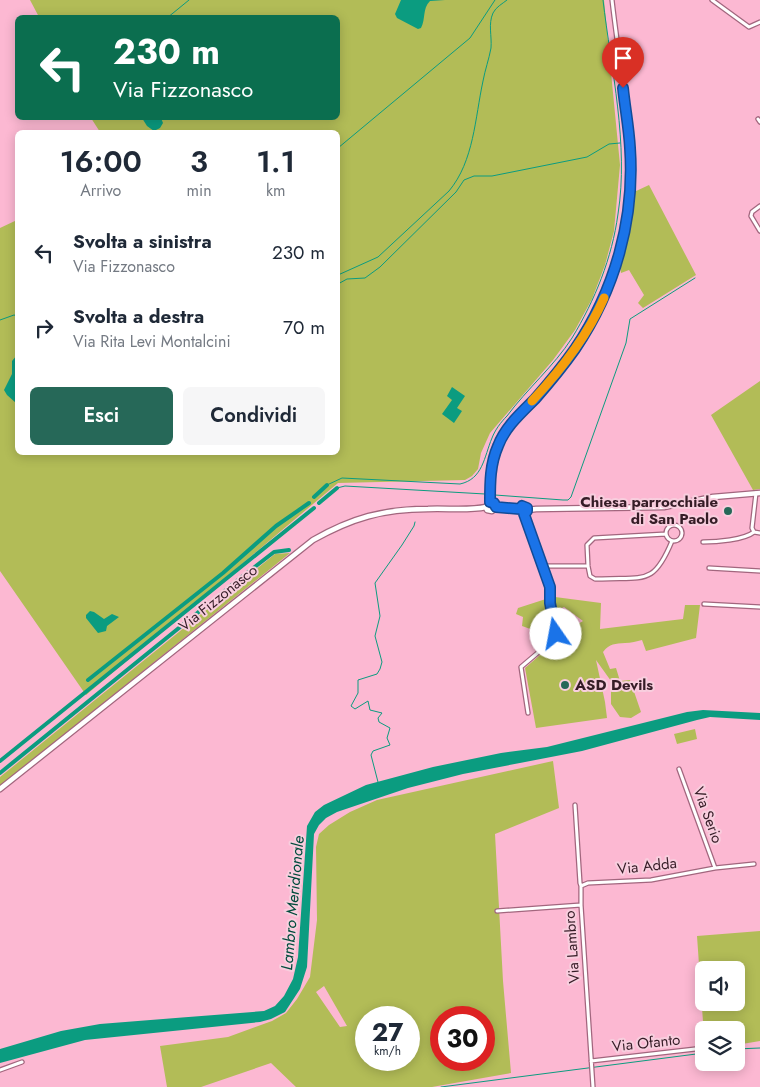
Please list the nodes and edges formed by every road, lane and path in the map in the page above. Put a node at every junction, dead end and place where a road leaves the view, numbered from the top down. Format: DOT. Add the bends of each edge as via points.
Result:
graph roads {
  1 [pos="612,0"];
  2 [pos="712,0"];
  3 [pos="760,22"];
  4 [pos="760,206"];
  5 [pos="760,231"];
  6 [pos="758,493"];
  7 [pos="490,500"];
  8 [pos="486,507"];
  9 [pos="496,507"];
  10 [pos="526,512"];
  11 [pos="754,532"];
  12 [pos="760,533"];
  13 [pos="666,534"];
  14 [pos="672,541"];
  15 [pos="703,542"];
  16 [pos="542,566"];
  17 [pos="588,566"];
  18 [pos="709,568"];
  19 [pos="760,571"];
  20 [pos="704,604"];
  21 [pos="760,607"];
  22 [pos="528,713"];
  23 [pos="679,769"];
  24 [pos="0,789"];
  25 [pos="575,805"];
  26 [pos="754,864"];
  27 [pos="715,868"];
  28 [pos="582,886"];
  29 [pos="581,905"];
  30 [pos="497,911"];
  31 [pos="695,1049"];
  32 [pos="22,1062"];
  33 [pos="591,1062"];
  34 [pos="0,1070"];
  35 [pos="593,1087"];
  1 -- 7 [label="street" via="630,149 629,204 621,247 609,285 586,331 556,374 510,425 501,440 492,464"];
  2 -- 3 [label="street" via="749,27"];
  4 -- 5 [label="street" via="751,214"];
  6 -- 10 [label="main road" via="712,497 664,507 549,508"];
  6 -- 11 [label="street"];
  7 -- 8 [label="main road"];
  7 -- 9 [label="main road"];
  8 -- 9 [label="main road, Via Fizzonasco" via="492,512"];
  8 -- 24 [label="main road, Via Fizzonasco" via="399,510 335,527 313,540"];
  9 -- 10 [label="main road" via="520,509 525,506"];
  10 -- 16 [label="street"];
  11 -- 12 [label="street"];
  11 -- 15 [label="street"];
  13 -- 14 [label="street"];
  13 -- 14 [label="street" via="673,526 681,530 682,536"];
  13 -- 17 [label="street" via="594,538 588,545"];
  14 -- 17 [label="street" via="661,565 646,576 595,579 590,576"];
  16 -- 17 [label="street"];
  16 -- 22 [label="street" via="550,587 556,634 522,667"];
  18 -- 19 [label="street"];
  20 -- 21 [label="street"];
  23 -- 27 [label="street, Via Serio"];
  25 -- 28 [label="street, Via Lambro"];
  26 -- 27 [label="street, Via Adda"];
  27 -- 28 [label="street, Via Adda" via="651,880 591,882"];
  28 -- 29 [label="street, Via Lambro"];
  29 -- 30 [label="street"];
  29 -- 33 [label="street, Via Lambro"];
  31 -- 33 [label="street, Via Ofanto"];
  32 -- 34 [label="street"];
  33 -- 35 [label="street, Via Lambro"];
}
